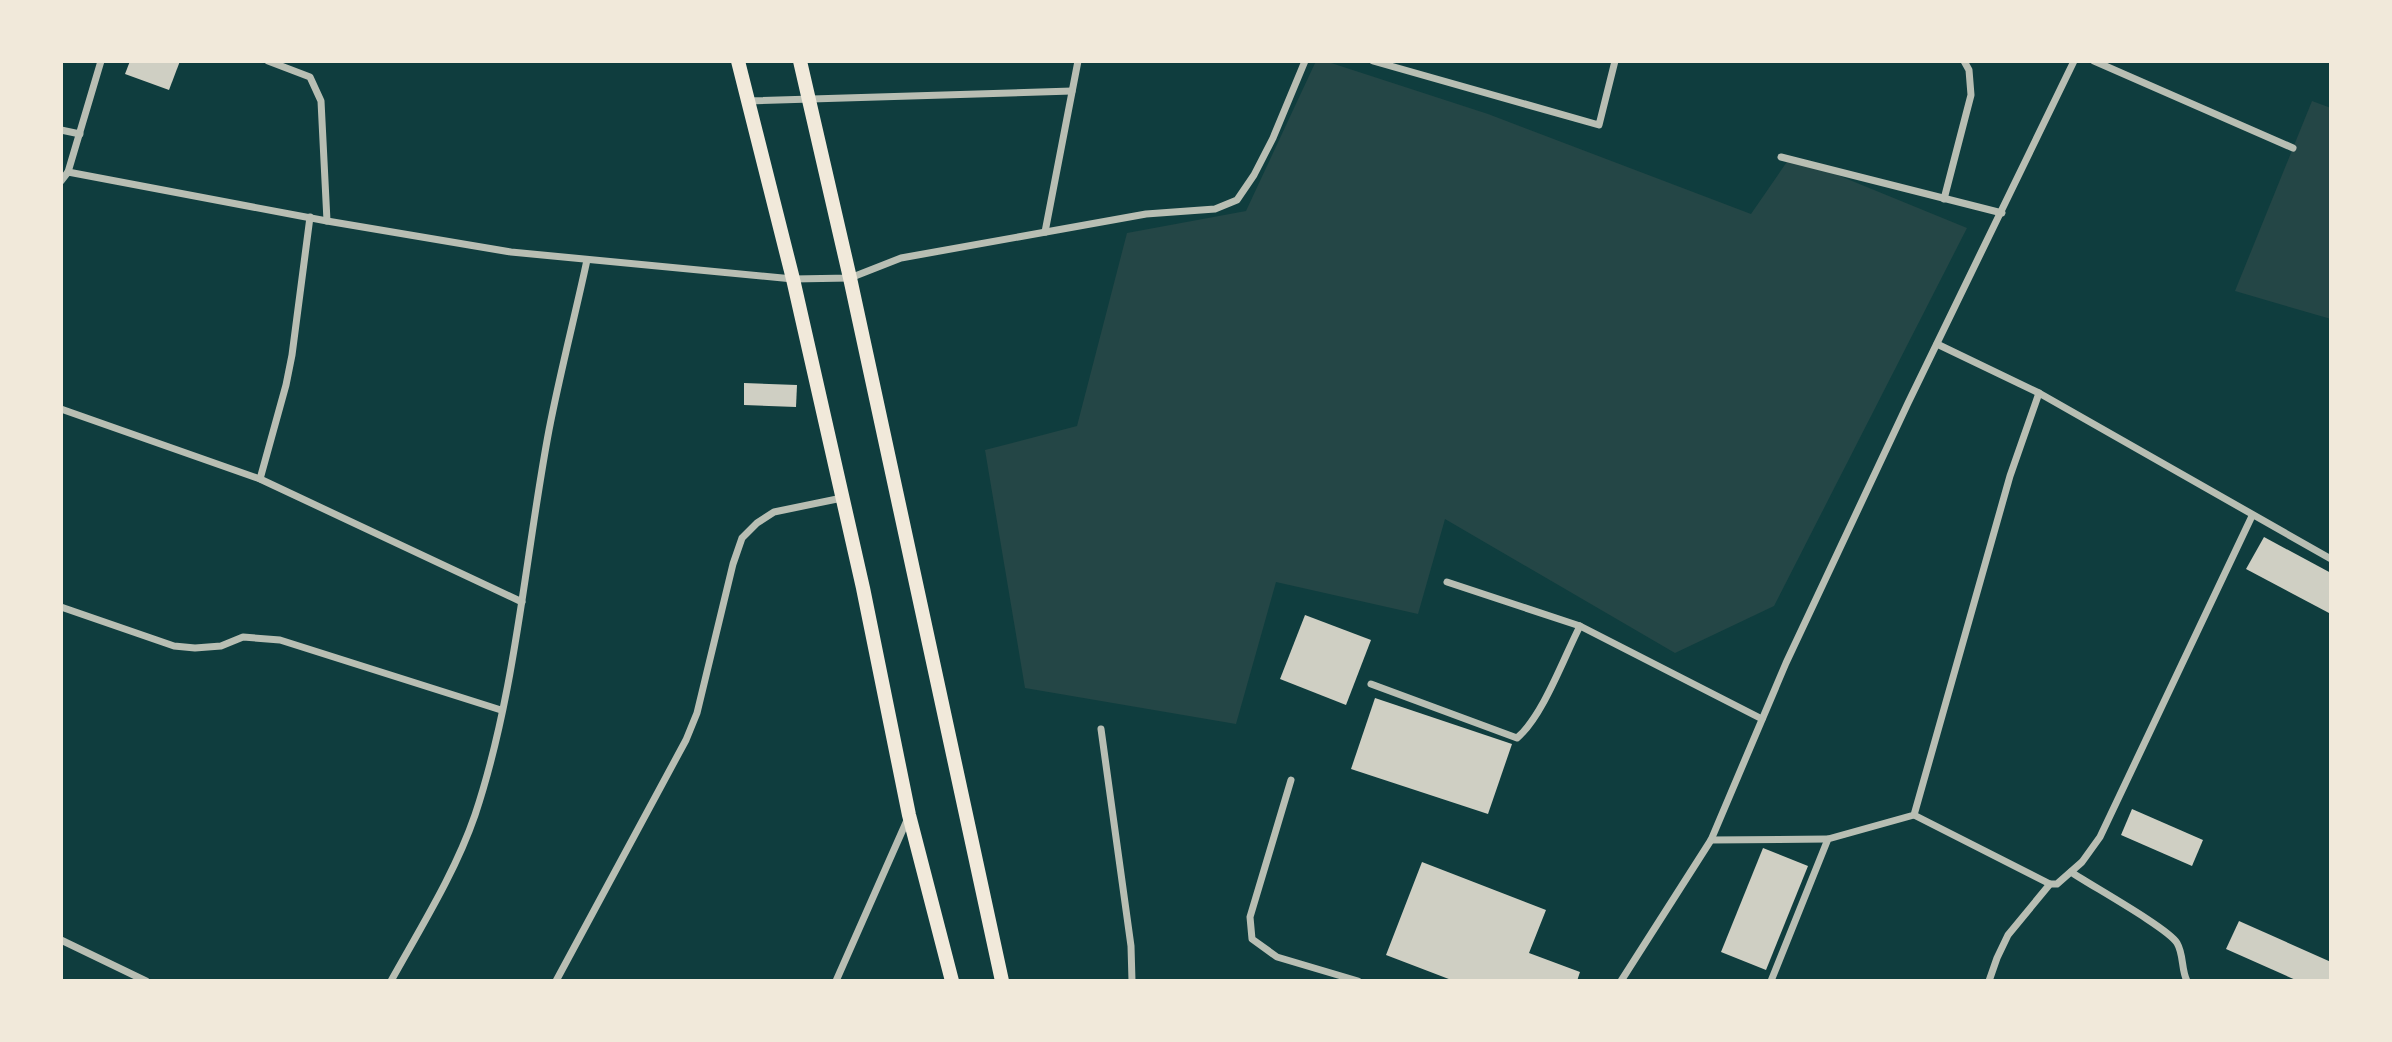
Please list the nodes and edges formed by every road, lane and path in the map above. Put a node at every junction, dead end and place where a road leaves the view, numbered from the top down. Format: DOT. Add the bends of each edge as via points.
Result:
graph roads {
  1 [pos="101,61"];
  2 [pos="268,61"];
  3 [pos="738,61"];
  4 [pos="800,61"];
  5 [pos="1078,61"];
  6 [pos="1305,61"];
  7 [pos="1373,61"];
  8 [pos="1615,61"];
  9 [pos="1964,61"];
  10 [pos="2074,61"];
  11 [pos="2094,61"];
  12 [pos="1072,91"];
  13 [pos="808,100"];
  14 [pos="748,101"];
  15 [pos="61,130"];
  16 [pos="80,134"];
  17 [pos="2292,148"];
  18 [pos="1781,157"];
  19 [pos="68,172"];
  20 [pos="61,181"];
  21 [pos="1944,199"];
  22 [pos="2001,213"];
  23 [pos="310,217"];
  24 [pos="327,220"];
  25 [pos="1045,232"];
  26 [pos="587,260"];
  27 [pos="850,278"];
  28 [pos="793,279"];
  29 [pos="1937,344"];
  30 [pos="2039,393"];
  31 [pos="61,409"];
  32 [pos="260,479"];
  33 [pos="842,498"];
  34 [pos="2252,516"];
  35 [pos="2331,559"];
  36 [pos="1447,582"];
  37 [pos="523,602"];
  38 [pos="61,607"];
  39 [pos="1580,626"];
  40 [pos="1371,684"];
  41 [pos="501,710"];
  42 [pos="1762,719"];
  43 [pos="1101,729"];
  44 [pos="1291,780"];
  45 [pos="909,815"];
  46 [pos="1914,815"];
  47 [pos="1828,839"];
  48 [pos="1711,840"];
  49 [pos="2071,872"];
  50 [pos="2050,884"];
  51 [pos="61,940"];
  52 [pos="146,981"];
  53 [pos="391,981"];
  54 [pos="556,981"];
  55 [pos="836,981"];
  56 [pos="952,981"];
  57 [pos="1002,981"];
  58 [pos="1132,981"];
  59 [pos="1358,981"];
  60 [pos="1621,981"];
  61 [pos="1771,981"];
  62 [pos="1990,981"];
  63 [pos="2186,981"];
  1 -- 16 [label="street"];
  2 -- 24 [label="street" via="310,77 321,101"];
  3 -- 14 [label="main road"];
  4 -- 13 [label="main road"];
  5 -- 12 [label="street"];
  6 -- 25 [label="street" via="1273,138 1237,200 1215,209 1146,214"];
  7 -- 8 [label="street" via="1599,125"];
  9 -- 21 [label="street" via="1970,95"];
  10 -- 22 [label="street"];
  11 -- 17 [label="street"];
  12 -- 13 [label="street"];
  12 -- 25 [label="street"];
  13 -- 14 [label="street"];
  13 -- 27 [label="main road"];
  14 -- 28 [label="main road"];
  15 -- 16 [label="street"];
  16 -- 19 [label="street"];
  18 -- 21 [label="street"];
  19 -- 20 [label="street"];
  19 -- 23 [label="street"];
  21 -- 22 [label="street"];
  22 -- 29 [label="street"];
  23 -- 24 [label="street"];
  23 -- 32 [label="street" via="292,355"];
  24 -- 26 [label="street" via="511,252"];
  25 -- 27 [label="street" via="901,258"];
  26 -- 28 [label="street"];
  26 -- 37 [label="street" via="549,432"];
  27 -- 28 [label="street"];
  27 -- 57 [label="main road"];
  28 -- 33 [label="main road"];
  29 -- 30 [label="street"];
  29 -- 42 [label="street"];
  30 -- 34 [label="street"];
  30 -- 46 [label="street" via="2010,476"];
  31 -- 32 [label="street"];
  32 -- 37 [label="street"];
  33 -- 45 [label="main road"];
  33 -- 54 [label="street" via="774,513 742,538 686,740"];
  34 -- 35 [label="street"];
  34 -- 49 [label="street" via="2111,816"];
  36 -- 39 [label="street"];
  37 -- 41 [label="street"];
  38 -- 41 [label="street" via="174,646 221,646 243,638 280,640"];
  39 -- 40 [label="street" via="1540,708 1517,738"];
  39 -- 42 [label="street"];
  41 -- 53 [label="street" via="474,817 442,890"];
  42 -- 48 [label="street"];
  43 -- 58 [label="street"];
  44 -- 59 [label="street" via="1250,917 1252,939 1277,957"];
  45 -- 55 [label="street"];
  45 -- 56 [label="main road"];
  46 -- 47 [label="street"];
  46 -- 50 [label="street"];
  47 -- 48 [label="street"];
  47 -- 61 [label="street"];
  48 -- 60 [label="street"];
  49 -- 50 [label="street"];
  49 -- 63 [label="street" via="2176,941"];
  50 -- 62 [label="street" via="2008,935"];
  51 -- 52 [label="street"];
}
